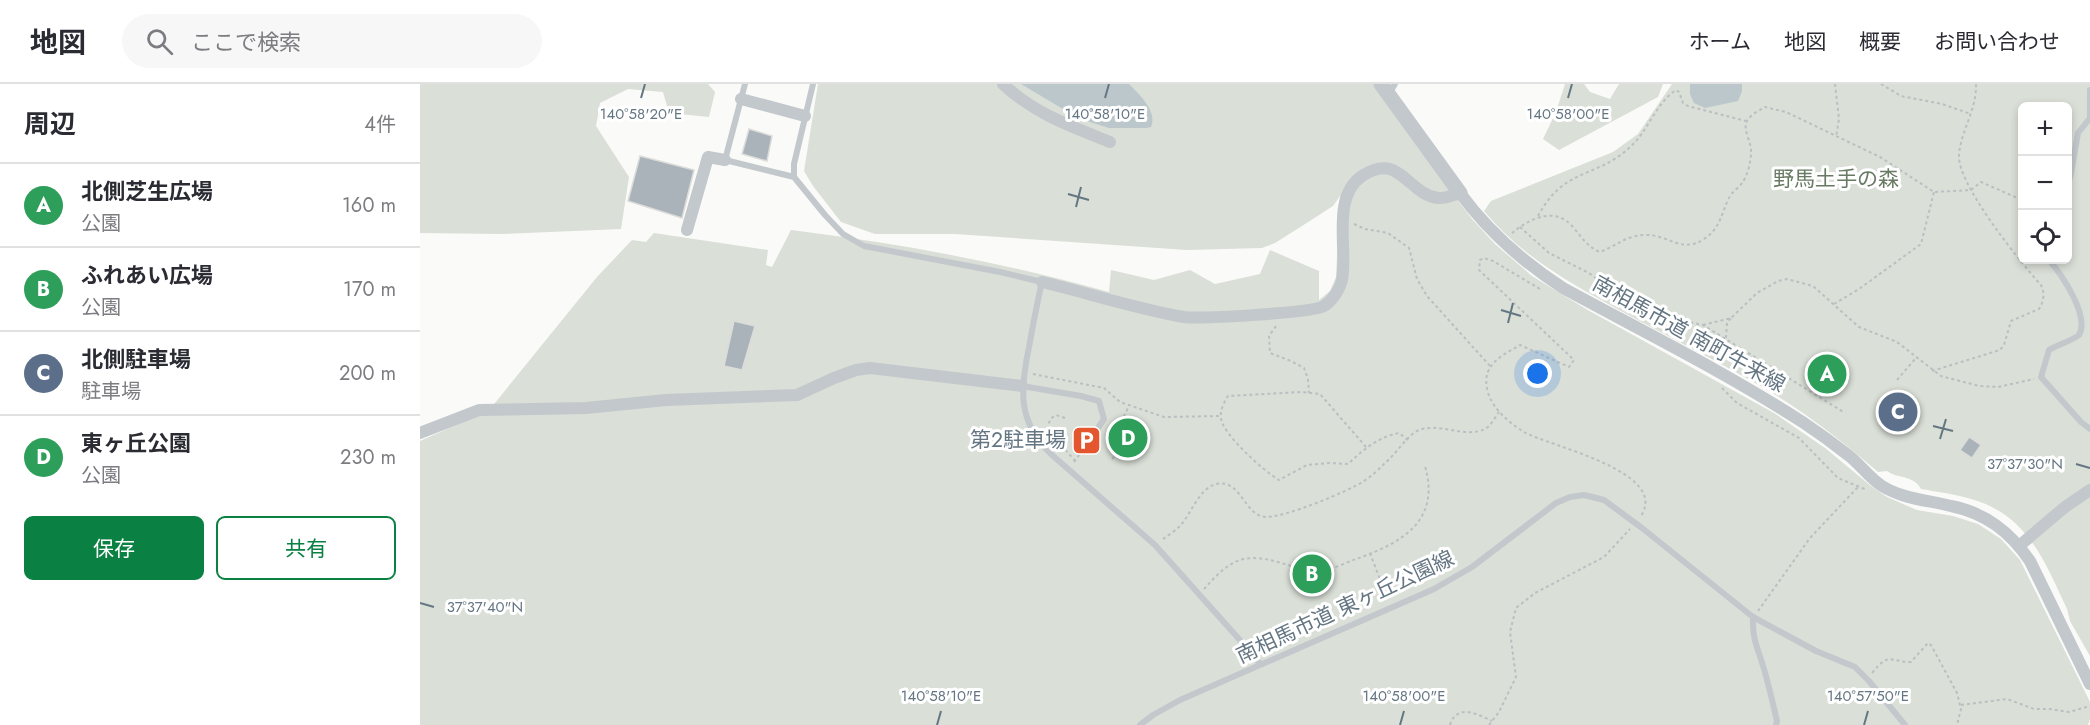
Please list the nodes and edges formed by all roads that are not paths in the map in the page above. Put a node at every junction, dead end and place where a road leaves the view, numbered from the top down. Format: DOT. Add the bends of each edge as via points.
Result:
graph roads {
  1 [pos="746,84"];
  2 [pos="813,84"];
  3 [pos="1003,84"];
  4 [pos="1388,88"];
  5 [pos="2090,90"];
  6 [pos="741,99"];
  7 [pos="805,116"];
  8 [pos="1110,142"];
  9 [pos="725,160"];
  10 [pos="2072,167"];
  11 [pos="794,177"];
  12 [pos="1460,193"];
  13 [pos="687,230"];
  14 [pos="2052,264"];
  15 [pos="1042,282"];
  16 [pos="1022,386"];
  17 [pos="2090,429"];
  18 [pos="420,434"];
  19 [pos="1090,440"];
  20 [pos="2090,490"];
  21 [pos="2019,546"];
  22 [pos="1753,617"];
  23 [pos="1260,664"];
  24 [pos="2090,684"];
  25 [pos="1140,725"];
  26 [pos="1776,725"];
  27 [pos="1905,725"];
  1 -- 6 [label="lane"];
  2 -- 7 [label="lane"];
  3 -- 8 [label="street" via="1022,101 1055,120"];
  4 -- 12 [label="street, 南相馬市道 南町牛来線"];
  5 -- 10 [label="lane" via="2090,118 2078,133"];
  6 -- 7 [label="street"];
  6 -- 9 [label="lane"];
  7 -- 11 [label="lane"];
  9 -- 11 [label="lane"];
  9 -- 13 [label="street" via="708,157"];
  11 -- 15 [label="lane" via="843,234 864,246"];
  12 -- 15 [label="street" via="1438,198 1427,195 1401,173 1383,168 1362,176 1346,197 1342,280 1323,307 1285,313 1186,317"];
  12 -- 21 [label="street, 南相馬市道 南町牛来線" via="1503,242 1563,288 1748,388 1849,455 1878,483 1917,500 1984,516"];
  14 -- 17 [label="lane" via="2079,297 2087,318 2083,332 2049,350 2041,377"];
  15 -- 16 [label="lane"];
  16 -- 18 [label="street" via="870,368 834,378 797,395 666,400 586,408 479,410"];
  16 -- 19 [label="lane" via="1099,401 1104,419"];
  16 -- 23 [label="lane" via="1024,409 1041,444 1155,545"];
  20 -- 21 [label="street"];
  21 -- 24 [label="street, 南相馬市道 南町牛来線"];
  22 -- 23 [label="lane, 南相馬市道 東ヶ丘公園線" via="1604,500 1584,495 1556,502 1472,567 1434,589"];
  22 -- 26 [label="lane" via="1752,633"];
  22 -- 27 [label="lane, 南相馬市道 東ヶ丘公園線" via="1855,667"];
  23 -- 25 [label="lane, 南相馬市道 東ヶ丘公園線" via="1180,700"];
}
